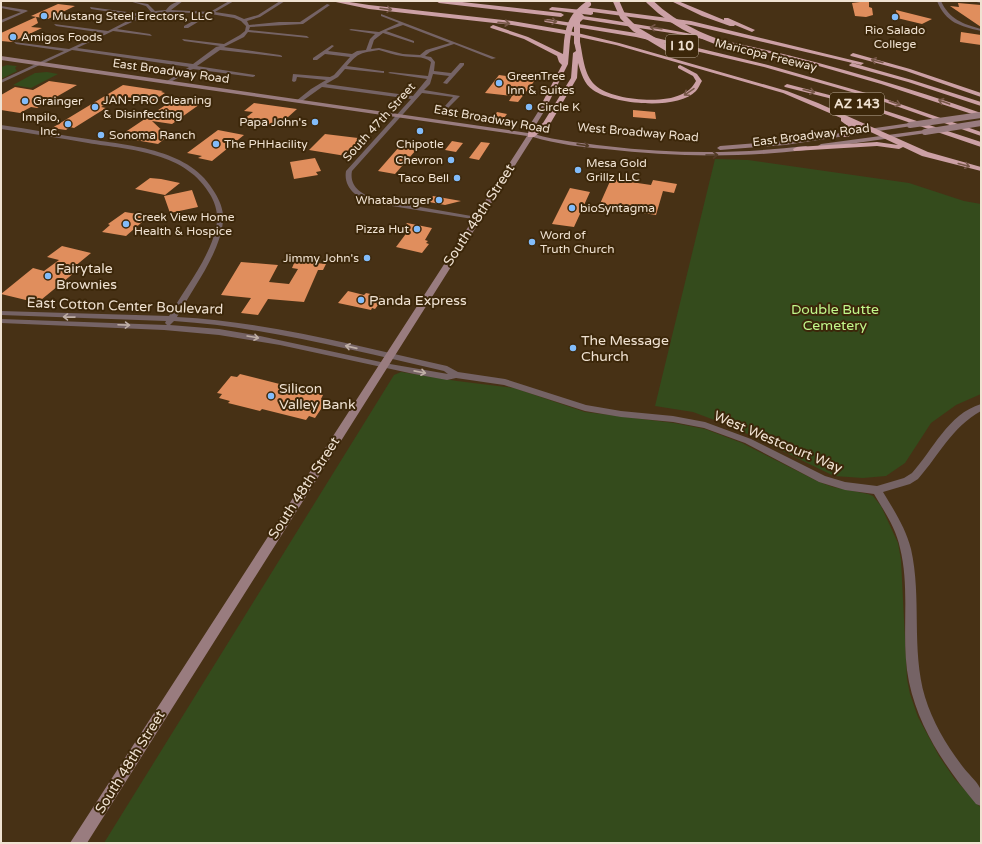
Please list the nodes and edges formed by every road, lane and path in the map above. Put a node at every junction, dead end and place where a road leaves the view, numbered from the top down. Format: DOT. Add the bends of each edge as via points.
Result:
graph roads {
  1 [pos="131,1"];
  2 [pos="181,1"];
  3 [pos="232,1"];
  4 [pos="283,1"];
  5 [pos="334,1"];
  6 [pos="373,1"];
  7 [pos="439,1"];
  8 [pos="471,1"];
  9 [pos="616,1"];
  10 [pos="644,1"];
  11 [pos="650,1"];
  12 [pos="674,1"];
  13 [pos="691,1"];
  14 [pos="939,1"];
  15 [pos="974,1"];
  16 [pos="981,2"];
  17 [pos="328,5"];
  18 [pos="547,5"];
  19 [pos="592,5"];
  20 [pos="1,7"];
  21 [pos="91,8"];
  22 [pos="168,11"];
  23 [pos="155,13"];
  24 [pos="211,13"];
  25 [pos="382,15"];
  26 [pos="142,16"];
  27 [pos="452,17"];
  28 [pos="529,18"];
  29 [pos="541,20"];
  30 [pos="244,21"];
  31 [pos="1,22"];
  32 [pos="403,23"];
  33 [pos="56,25"];
  34 [pos="186,27"];
  35 [pos="248,28"];
  36 [pos="350,30"];
  37 [pos="752,30"];
  38 [pos="981,30"];
  39 [pos="111,31"];
  40 [pos="381,32"];
  41 [pos="150,35"];
  42 [pos="308,37"];
  43 [pos="184,40"];
  44 [pos="412,42"];
  45 [pos="577,42"];
  46 [pos="16,43"];
  47 [pos="454,43"];
  48 [pos="224,45"];
  49 [pos="332,46"];
  50 [pos="218,48"];
  51 [pos="70,50"];
  52 [pos="368,50"];
  53 [pos="324,52"];
  54 [pos="656,55"];
  55 [pos="280,56"];
  56 [pos="353,56"];
  57 [pos="421,56"];
  58 [pos="1,58"];
  59 [pos="494,58"];
  60 [pos="316,59"];
  61 [pos="42,64"];
  62 [pos="462,64"];
  63 [pos="565,64"];
  64 [pos="193,67"];
  65 [pos="344,67"];
  66 [pos="382,72"];
  67 [pos="390,73"];
  68 [pos="430,75"];
  69 [pos="453,75"];
  70 [pos="253,76"];
  71 [pos="331,80"];
  72 [pos="294,81"];
  73 [pos="1,82"];
  74 [pos="169,82"];
  75 [pos="446,83"];
  76 [pos="320,85"];
  77 [pos="1,87"];
  78 [pos="421,91"];
  79 [pos="981,95"];
  80 [pos="414,98"];
  81 [pos="981,98"];
  82 [pos="299,101"];
  83 [pos="981,104"];
  84 [pos="545,105"];
  85 [pos="448,106"];
  86 [pos="835,113"];
  87 [pos="981,115"];
  88 [pos="399,116"];
  89 [pos="981,123"];
  90 [pos="981,126"];
  91 [pos="1,127"];
  92 [pos="875,130"];
  93 [pos="981,134"];
  94 [pos="531,135"];
  95 [pos="845,135"];
  96 [pos="889,137"];
  97 [pos="981,145"];
  98 [pos="797,150"];
  99 [pos="938,158"];
  100 [pos="981,170"];
  101 [pos="477,219"];
  102 [pos="1,313"];
  103 [pos="171,318"];
  104 [pos="1,321"];
  105 [pos="166,327"];
  106 [pos="386,361"];
  107 [pos="981,407"];
  108 [pos="877,490"];
  109 [pos="981,799"];
  110 [pos="78,843"];
  1 -- 23 [label="street" via="146,4"];
  2 -- 22 [label="street"];
  3 -- 24 [label="street"];
  4 -- 30 [label="street" via="259,16"];
  5 -- 27 [label="highway, one-way"];
  6 -- 28 [label="highway"];
  87 -- 7 [label="highway, Maricopa Freeway / I 10, one-way" via="828,65 724,40 588,18"];
  8 -- 83 [label="highway" via="636,18 713,31 876,71"];
  9 -- 97 [label="highway, AZ 143, one-way, bridge" via="623,17 635,29 675,53 730,71 866,106"];
  10 -- 90 [label="highway, bridge" via="654,13 699,39 888,94"];
  11 -- 89 [label="highway, bridge" via="672,22 720,44 891,92"];
  12 -- 37 [label="highway" via="725,24"];
  13 -- 37 [label="highway"];
  14 -- 38 [label="street" via="945,14 961,24"];
  15 -- 16 [label="street"];
  17 -- 35 [label="street" via="301,23 279,22"];
  18 -- 81 [label="highway" via="691,23 880,68"];
  19 -- 45 [label="highway, South 48th Street, bridge" via="577,21"];
  19 -- 63 [label="highway, South 48th Street, bridge" via="576,13 570,20"];
  20 -- 31 [label="street" via="26,11"];
  21 -- 26 [label="street"];
  22 -- 23 [label="street"];
  22 -- 24 [label="street"];
  23 -- 26 [label="street"];
  24 -- 30 [label="street" via="232,16"];
  24 -- 34 [label="street"];
  25 -- 32 [label="street"];
  26 -- 39 [label="street" via="125,22"];
  27 -- 54 [label="highway, one-way" via="565,32"];
  27 -- 63 [label="highway" via="526,38 557,53"];
  29 -- 93 [label="highway, Maricopa Freeway / I 10, one-way" via="636,35 766,66 878,98"];
  30 -- 35 [label="street"];
  32 -- 40 [label="street"];
  32 -- 47 [label="street"];
  33 -- 39 [label="street"];
  35 -- 42 [label="street"];
  35 -- 48 [label="street" via="240,37"];
  36 -- 40 [label="street"];
  79 -- 37 [label="highway, one-way" via="887,64"];
  39 -- 41 [label="street"];
  39 -- 51 [label="street"];
  40 -- 44 [label="street"];
  40 -- 52 [label="street" via="370,41"];
  43 -- 48 [label="street"];
  54 -- 45 [label="highway, one-way" via="695,75 699,81 693,91 667,101 650,102 608,95 595,89 588,80"];
  45 -- 94 [label="highway, South 48th Street" via="574,78 546,124"];
  46 -- 51 [label="street"];
  47 -- 57 [label="street"];
  47 -- 59 [label="street"];
  48 -- 50 [label="street"];
  49 -- 53 [label="street"];
  50 -- 55 [label="street"];
  50 -- 64 [label="street"];
  51 -- 61 [label="street"];
  51 -- 64 [label="street"];
  52 -- 56 [label="street"];
  52 -- 57 [label="street"];
  53 -- 56 [label="street"];
  53 -- 60 [label="street"];
  54 -- 86 [label="highway" via="785,92"];
  56 -- 65 [label="street"];
  57 -- 68 [label="street, South 47th Street" via="432,61"];
  58 -- 61 [label="main road, East Broadway Road"];
  61 -- 73 [label="street"];
  61 -- 74 [label="main road, East Broadway Road"];
  61 -- 77 [label="street" via="36,70"];
  62 -- 69 [label="street"];
  63 -- 84 [label="highway, South 48th Street"];
  64 -- 70 [label="street"];
  64 -- 74 [label="street"];
  65 -- 66 [label="street"];
  65 -- 71 [label="street"];
  67 -- 68 [label="street"];
  68 -- 69 [label="street"];
  68 -- 78 [label="street, South 47th Street"];
  69 -- 75 [label="street"];
  71 -- 72 [label="street" via="295,74"];
  71 -- 76 [label="street"];
  74 -- 82 [label="main road, East Broadway Road"];
  76 -- 80 [label="street"];
  76 -- 82 [label="street"];
  78 -- 80 [label="street, South 47th Street"];
  78 -- 85 [label="street" via="457,96"];
  80 -- 88 [label="street, South 47th Street"];
  82 -- 88 [label="main road, East Broadway Road"];
  84 -- 94 [label="main road, South 48th Street" via="534,123"];
  86 -- 92 [label="highway"];
  86 -- 95 [label="highway" via="853,126"];
  87 -- 92 [label="main road, West Broadway Road, bridge"];
  88 -- 94 [label="main road, East Broadway Road"];
  88 -- 101 [label="street, South 47th Street" via="349,171 348,177 354,190 373,201"];
  89 -- 96 [label="main road, East Broadway Road, bridge"];
  91 -- 103 [label="street" via="150,152 176,161 200,176 213,191 220,209 218,234"];
  92 -- 95 [label="main road, West Broadway Road"];
  92 -- 96 [label="highway"];
  94 -- 95 [label="main road, West Broadway Road" via="551,134 638,145 698,148 755,146"];
  94 -- 98 [label="main road, East Broadway Road, one-way" via="583,145 661,153 737,154"];
  94 -- 101 [label="main road, South 48th Street"];
  96 -- 98 [label="main road, East Broadway Road"];
  96 -- 99 [label="highway"];
  98 -- 99 [label="highway" via="884,144"];
  99 -- 100 [label="highway, one-way"];
  101 -- 106 [label="main road, South 48th Street"];
  103 -- 102 [label="street, East Cotton Center Boulevard, one-way" via="68,317"];
  103 -- 105 [label="street"];
  106 -- 103 [label="street, East Cotton Center Boulevard, one-way" via="268,329"];
  104 -- 105 [label="street, East Cotton Center Boulevard, one-way"];
  105 -- 106 [label="street, East Cotton Center Boulevard, one-way" via="252,336"];
  106 -- 108 [label="street, West Westcourt Way" via="447,377 456,375 517,384 585,408 705,425 748,442 822,479 845,486"];
  106 -- 110 [label="main road, South 48th Street"];
  107 -- 108 [label="street, West Westcourt Way" via="954,424 914,476 907,481"];
  108 -- 109 [label="street" via="898,526 906,549 913,661 919,697 946,756"];
}
